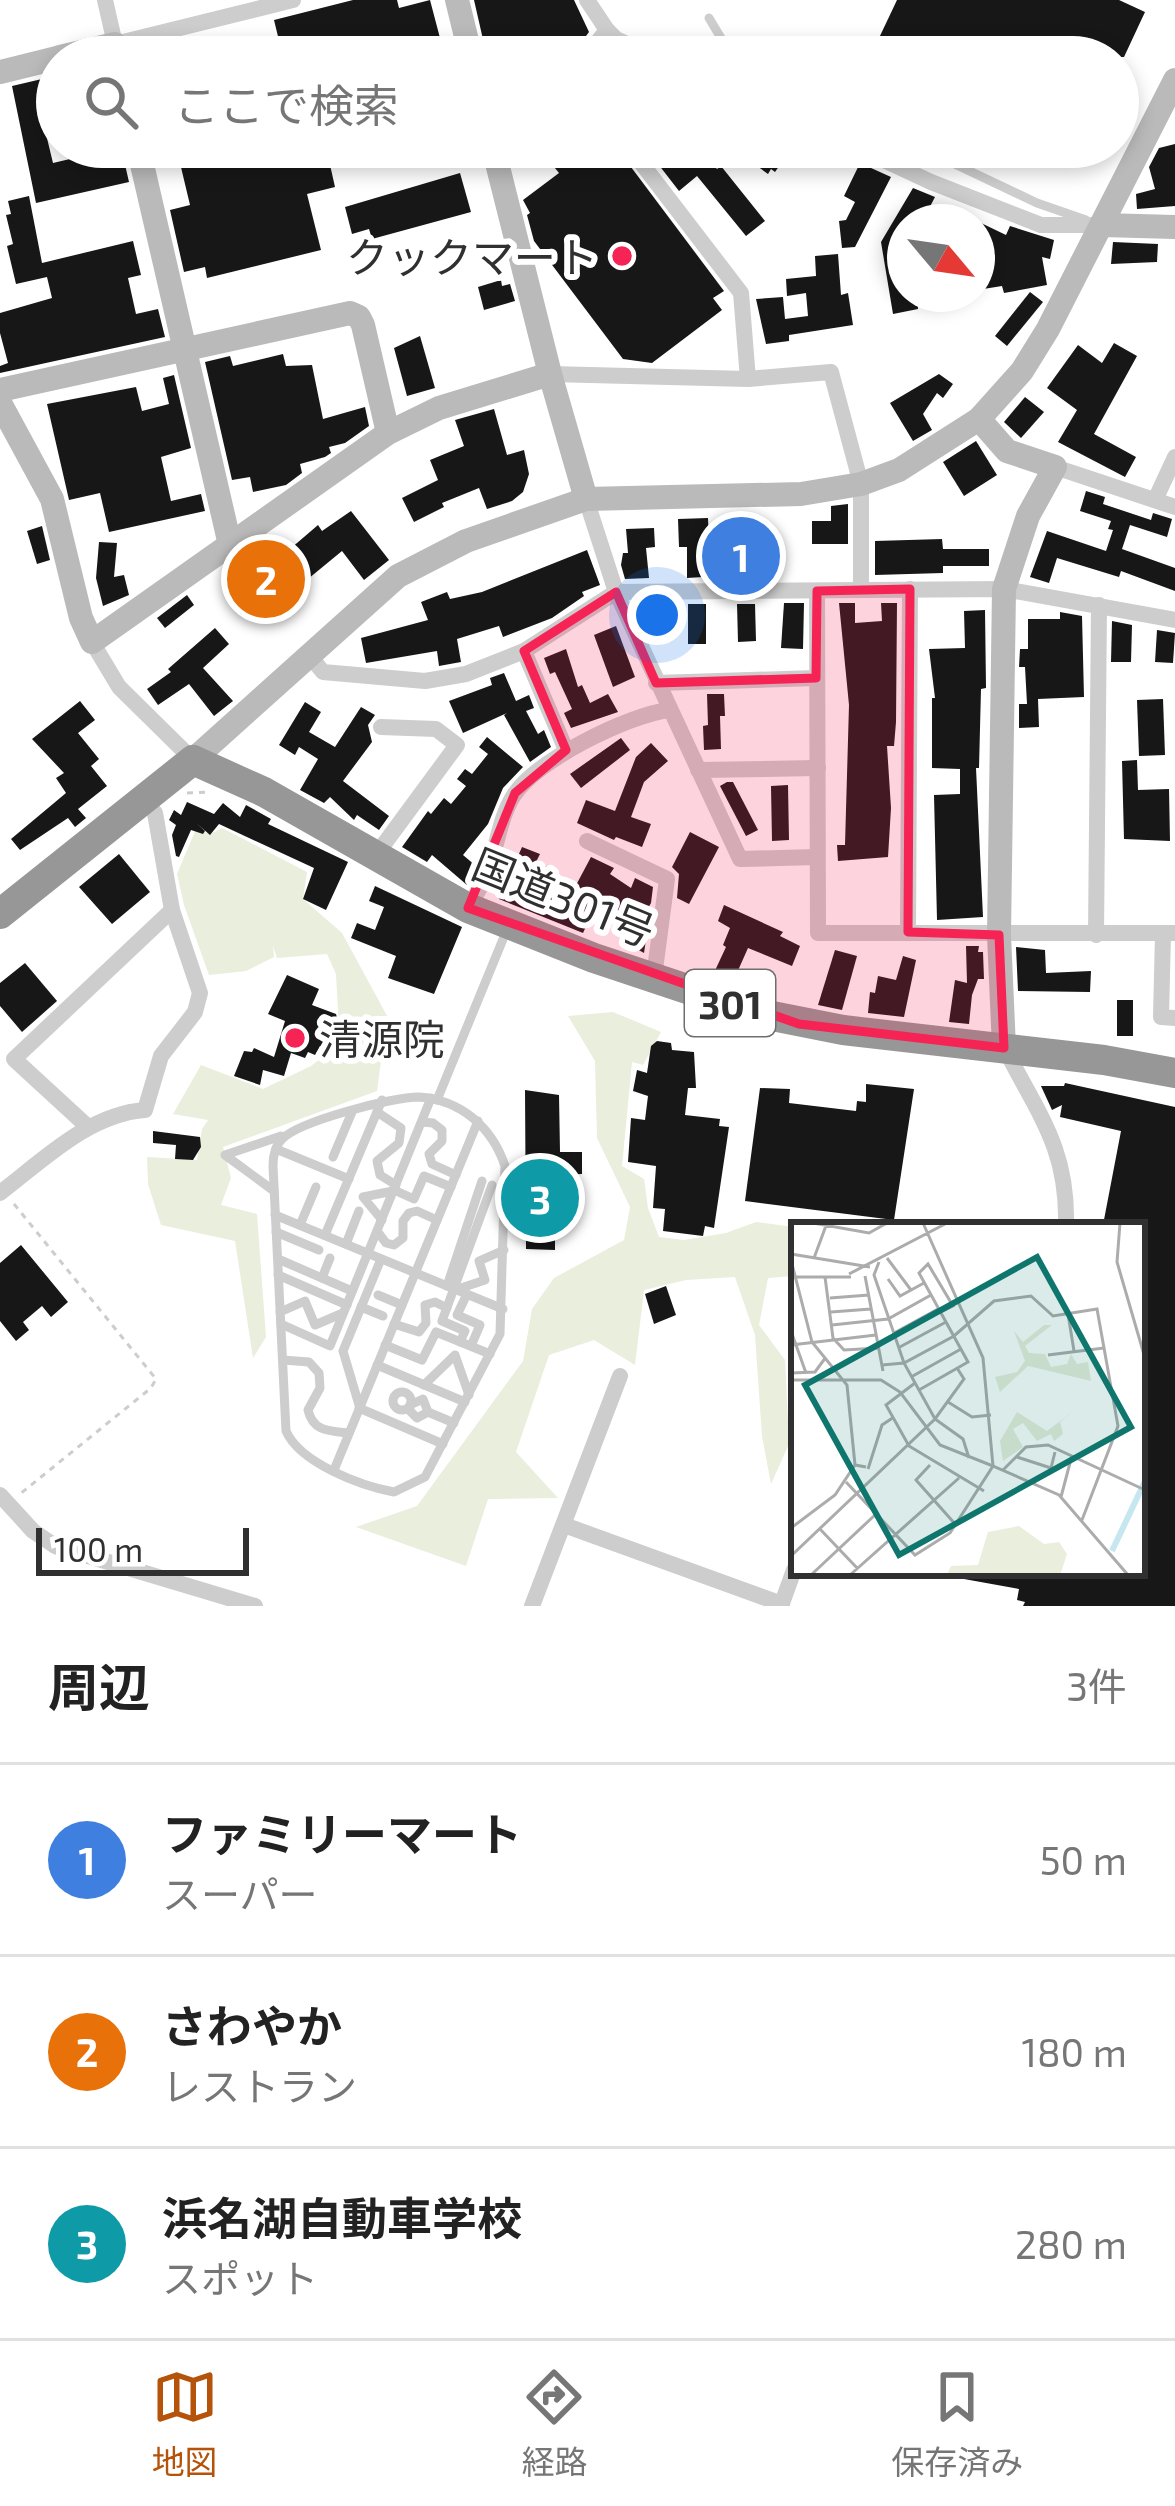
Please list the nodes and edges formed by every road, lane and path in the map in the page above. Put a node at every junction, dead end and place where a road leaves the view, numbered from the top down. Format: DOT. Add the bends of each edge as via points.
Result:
graph roads {
  1 [pos="105,0"];
  2 [pos="457,0"];
  3 [pos="587,0"];
  4 [pos="287,1"];
  5 [pos="709,17"];
  6 [pos="607,30"];
  7 [pos="113,36"];
  8 [pos="165,36"];
  9 [pos="466,36"];
  10 [pos="602,36"];
  11 [pos="613,36"];
  12 [pos="720,36"];
  13 [pos="36,63"];
  14 [pos="0,72"];
  15 [pos="1175,80"];
  16 [pos="1139,152"];
  17 [pos="142,168"];
  18 [pos="498,168"];
  19 [pos="645,168"];
  20 [pos="906,168"];
  21 [pos="963,168"];
  22 [pos="1131,168"];
  23 [pos="1102,226"];
  24 [pos="1175,226"];
  25 [pos="182,349"];
  26 [pos="550,374"];
  27 [pos="748,379"];
  28 [pos="0,390"];
  29 [pos="0,403"];
  30 [pos="980,418"];
  31 [pos="388,433"];
  32 [pos="1175,457"];
  33 [pos="1055,467"];
  34 [pos="861,484"];
  35 [pos="586,499"];
  36 [pos="1155,500"];
  37 [pos="1175,507"];
  38 [pos="230,545"];
  39 [pos="910,589"];
  40 [pos="1004,589"];
  41 [pos="861,590"];
  42 [pos="817,591"];
  43 [pos="616,592"];
  44 [pos="1099,605"];
  45 [pos="1175,620"];
  46 [pos="92,642"];
  47 [pos="524,651"];
  48 [pos="309,655"];
  49 [pos="816,677"];
  50 [pos="656,683"];
  51 [pos="669,710"];
  52 [pos="381,727"];
  53 [pos="566,750"];
  54 [pos="193,760"];
  55 [pos="818,769"];
  56 [pos="698,770"];
  57 [pos="221,791"];
  58 [pos="175,793"];
  59 [pos="143,800"];
  60 [pos="587,841"];
  61 [pos="376,855"];
  62 [pos="817,857"];
  63 [pos="468,908"];
  64 [pos="172,910"];
  65 [pos="0,914"];
  66 [pos="508,925"];
  67 [pos="908,932"];
  68 [pos="1169,934"];
  69 [pos="999,935"];
  70 [pos="1096,935"];
  71 [pos="653,977"];
  72 [pos="1175,1018"];
  73 [pos="1004,1048"];
  74 [pos="1175,1073"];
  75 [pos="434,1099"];
  76 [pos="380,1106"];
  77 [pos="352,1111"];
  78 [pos="478,1121"];
  79 [pos="422,1122"];
  80 [pos="88,1127"];
  81 [pos="292,1132"];
  82 [pos="332,1148"];
  83 [pos="276,1149"];
  84 [pos="457,1173"];
  85 [pos="349,1179"];
  86 [pos="487,1183"];
  87 [pos="451,1187"];
  88 [pos="394,1189"];
  89 [pos="1,1191"];
  90 [pos="274,1191"];
  91 [pos="504,1191"];
  92 [pos="310,1192"];
  93 [pos="275,1215"];
  94 [pos="437,1220"];
  95 [pos="368,1221"];
  96 [pos="1066,1222"];
  97 [pos="300,1225"];
  98 [pos="276,1232"];
  99 [pos="325,1235"];
  100 [pos="346,1244"];
  101 [pos="308,1245"];
  102 [pos="320,1250"];
  103 [pos="504,1250"];
  104 [pos="368,1253"];
  105 [pos="303,1258"];
  106 [pos="330,1258"];
  107 [pos="381,1258"];
  108 [pos="278,1259"];
  109 [pos="415,1273"];
  110 [pos="278,1275"];
  111 [pos="322,1278"];
  112 [pos="451,1288"];
  113 [pos="352,1291"];
  114 [pos="387,1294"];
  115 [pos="467,1294"];
  116 [pos="402,1304"];
  117 [pos="361,1307"];
  118 [pos="448,1308"];
  119 [pos="345,1309"];
  120 [pos="503,1310"];
  121 [pos="280,1312"];
  122 [pos="383,1316"];
  123 [pos="281,1324"];
  124 [pos="394,1324"];
  125 [pos="466,1344"];
  126 [pos="330,1346"];
  127 [pos="385,1346"];
  128 [pos="343,1351"];
  129 [pos="490,1354"];
  130 [pos="283,1360"];
  131 [pos="377,1365"];
  132 [pos="620,1376"];
  133 [pos="424,1385"];
  134 [pos="368,1387"];
  135 [pos="467,1399"];
  136 [pos="359,1407"];
  137 [pos="454,1423"];
  138 [pos="349,1432"];
  139 [pos="443,1444"];
  140 [pos="334,1470"];
  141 [pos="4,1499"];
  142 [pos="564,1525"];
  143 [pos="792,1576"];
  144 [pos="781,1605"];
  145 [pos="256,1606"];
  146 [pos="532,1606"];
  1 -- 7 [label="street"];
  2 -- 9 [label="street"];
  3 -- 6 [label="street"];
  4 -- 8 [label="street"];
  5 -- 12 [label="lane"];
  6 -- 10 [label="street"];
  6 -- 11 [label="street"];
  13 -- 14 [label="street"];
  15 -- 16 [label="street"];
  17 -- 25 [label="street"];
  18 -- 26 [label="street"];
  19 -- 27 [label="street" via="741,293"];
  20 -- 23 [label="street" via="1040,225"];
  21 -- 23 [label="lane"];
  22 -- 23 [label="street"];
  23 -- 24 [label="street"];
  23 -- 30 [label="street" via="1022,371"];
  25 -- 28 [label="street"];
  25 -- 31 [label="street" via="350,313 363,325"];
  25 -- 38 [label="street"];
  26 -- 27 [label="street"];
  26 -- 31 [label="street"];
  26 -- 35 [label="street"];
  27 -- 34 [label="street" via="831,372"];
  29 -- 46 [label="street" via="52,500"];
  30 -- 33 [label="street" via="1007,451"];
  30 -- 34 [label="street"];
  31 -- 38 [label="street"];
  32 -- 36 [label="street"];
  33 -- 36 [label="street"];
  33 -- 40 [label="street" via="1028,516"];
  34 -- 35 [label="street" via="801,494"];
  34 -- 41 [label="street"];
  35 -- 43 [label="street"];
  35 -- 48 [label="street" via="410,568"];
  36 -- 37 [label="street"];
  38 -- 46 [label="street"];
  39 -- 40 [label="street"];
  39 -- 41 [label="street"];
  39 -- 67 [label="street"];
  40 -- 44 [label="street"];
  40 -- 69 [label="street"];
  41 -- 42 [label="street"];
  42 -- 43 [label="street"];
  42 -- 49 [label="street"];
  43 -- 47 [label="street"];
  43 -- 50 [label="street"];
  44 -- 45 [label="street"];
  44 -- 70 [label="street"];
  46 -- 54 [label="street" via="119,687"];
  47 -- 48 [label="street" via="425,682 322,672"];
  47 -- 53 [label="street"];
  48 -- 54 [label="street"];
  49 -- 50 [label="street"];
  49 -- 55 [label="street"];
  50 -- 51 [label="street"];
  51 -- 53 [label="street"];
  51 -- 56 [label="street"];
  52 -- 61 [label="street" via="436,729 458,746"];
  53 -- 63 [label="street" via="515,793"];
  54 -- 59 [label="highway"];
  54 -- 61 [label="highway, 国道301号 / 301"];
  55 -- 56 [label="street"];
  55 -- 62 [label="street"];
  56 -- 62 [label="street" via="740,859"];
  57 -- 58 [label="path"];
  59 -- 64 [label="street" via="155,813"];
  59 -- 65 [label="highway"];
  60 -- 71 [label="street" via="667,880"];
  61 -- 63 [label="highway, 国道301号 / 301"];
  62 -- 67 [label="street" via="818,933"];
  63 -- 66 [label="highway, 国道301号 / 301"];
  64 -- 80 [label="street" via="200,993 195,1012 161,1056 146,1110"];
  64 -- 80 [label="street" via="14,1059"];
  66 -- 71 [label="highway, 国道301号 / 301"];
  66 -- 75 [label="lane"];
  67 -- 69 [label="street"];
  68 -- 70 [label="street"];
  68 -- 72 [label="street" via="1161,1017"];
  69 -- 70 [label="street"];
  69 -- 73 [label="street"];
  71 -- 73 [label="highway, 国道301号 / 301" via="799,1024"];
  73 -- 74 [label="highway, 国道301号 / 301"];
  73 -- 96 [label="street" via="1060,1154"];
  75 -- 76 [label="lane"];
  75 -- 78 [label="lane"];
  75 -- 79 [label="lane"];
  76 -- 77 [label="lane"];
  76 -- 85 [label="lane"];
  76 -- 88 [label="lane" via="401,1127 399,1143 377,1161"];
  77 -- 81 [label="lane"];
  77 -- 82 [label="lane"];
  78 -- 84 [label="lane"];
  78 -- 91 [label="lane" via="505,1166"];
  79 -- 84 [label="lane" via="442,1130 432,1164"];
  79 -- 88 [label="lane"];
  80 -- 89 [label="street"];
  81 -- 83 [label="lane"];
  81 -- 90 [label="lane" via="225,1155"];
  83 -- 85 [label="lane"];
  83 -- 90 [label="lane"];
  84 -- 86 [label="lane"];
  84 -- 87 [label="lane"];
  85 -- 99 [label="lane"];
  86 -- 91 [label="lane"];
  86 -- 112 [label="lane"];
  87 -- 88 [label="lane" via="424,1176 414,1199"];
  87 -- 94 [label="lane"];
  88 -- 95 [label="lane"];
  88 -- 95 [label="lane" via="363,1197"];
  89 -- 141 [label="path" via="156,1379"];
  90 -- 93 [label="lane"];
  91 -- 103 [label="lane"];
  92 -- 97 [label="lane"];
  93 -- 97 [label="lane"];
  93 -- 98 [label="lane"];
  94 -- 95 [label="lane" via="412,1211 394,1245"];
  94 -- 109 [label="lane"];
  95 -- 100 [label="lane"];
  95 -- 104 [label="lane"];
  97 -- 99 [label="lane"];
  98 -- 101 [label="lane"];
  98 -- 108 [label="lane"];
  99 -- 100 [label="lane"];
  100 -- 104 [label="lane"];
  101 -- 102 [label="lane"];
  101 -- 105 [label="lane"];
  103 -- 112 [label="lane" via="479,1261 485,1280"];
  103 -- 120 [label="lane"];
  104 -- 107 [label="lane"];
  104 -- 113 [label="lane"];
  106 -- 111 [label="lane"];
  107 -- 109 [label="lane"];
  107 -- 117 [label="lane"];
  108 -- 110 [label="lane"];
  108 -- 111 [label="lane"];
  109 -- 112 [label="lane"];
  109 -- 116 [label="lane"];
  110 -- 119 [label="lane"];
  110 -- 121 [label="lane"];
  111 -- 113 [label="lane"];
  112 -- 115 [label="lane"];
  112 -- 118 [label="lane"];
  113 -- 119 [label="lane"];
  114 -- 116 [label="lane"];
  115 -- 120 [label="lane"];
  115 -- 125 [label="lane" via="457,1315 480,1325"];
  116 -- 124 [label="lane"];
  117 -- 122 [label="lane"];
  117 -- 128 [label="lane"];
  118 -- 124 [label="lane" via="424,1305 419,1332"];
  118 -- 125 [label="lane" via="442,1321 465,1331"];
  119 -- 121 [label="lane" via="315,1325 305,1301"];
  119 -- 126 [label="lane"];
  120 -- 129 [label="lane"];
  121 -- 123 [label="lane"];
  123 -- 126 [label="lane"];
  123 -- 130 [label="lane"];
  124 -- 127 [label="lane"];
  125 -- 127 [label="lane" via="436,1332 422,1360"];
  125 -- 129 [label="lane"];
  126 -- 128 [label="lane"];
  127 -- 131 [label="lane"];
  128 -- 136 [label="lane"];
  129 -- 135 [label="lane"];
  130 -- 138 [label="lane" via="317,1369 320,1388 308,1410 316,1426"];
  130 -- 140 [label="lane" via="290,1439"];
  131 -- 133 [label="lane"];
  131 -- 134 [label="lane"];
  132 -- 142 [label="street"];
  133 -- 135 [label="lane"];
  133 -- 135 [label="lane" via="455,1355"];
  134 -- 136 [label="lane"];
  134 -- 137 [label="lane" via="393,1398 398,1410 410,1405 417,1418 428,1412"];
  135 -- 137 [label="lane"];
  136 -- 138 [label="lane"];
  136 -- 139 [label="lane"];
  137 -- 139 [label="lane"];
  138 -- 140 [label="lane"];
  139 -- 140 [label="lane" via="425,1477 405,1490 382,1490"];
  141 -- 145 [label="street" via="43,1539 67,1551"];
  142 -- 144 [label="street"];
  142 -- 146 [label="street"];
  143 -- 144 [label="street"];
}
